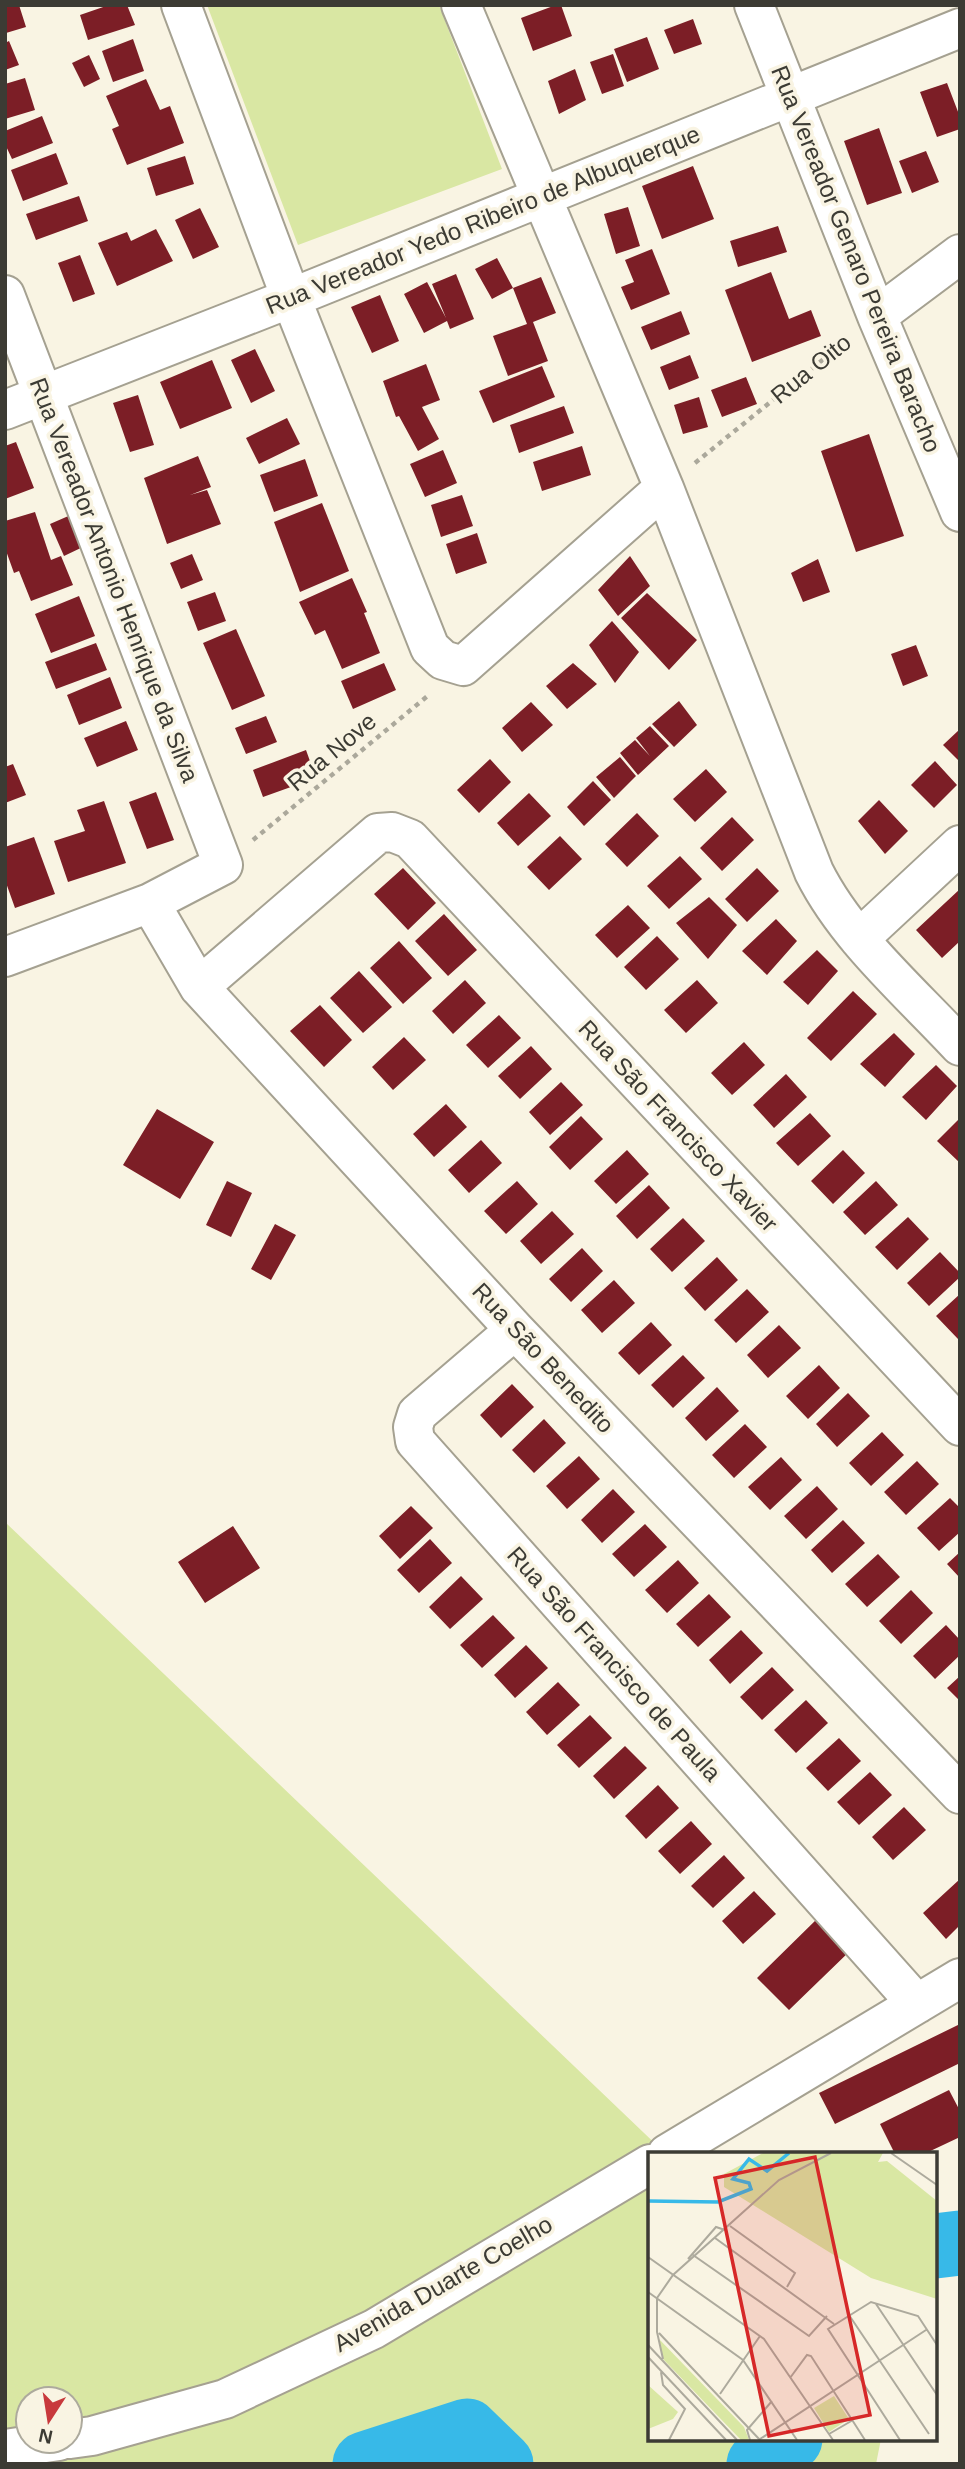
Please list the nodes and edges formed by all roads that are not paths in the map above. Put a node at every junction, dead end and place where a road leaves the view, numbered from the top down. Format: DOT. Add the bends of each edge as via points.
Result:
graph roads {
  1 [pos="181,5"];
  2 [pos="461,5"];
  3 [pos="754,5"];
  4 [pos="960,28"];
  5 [pos="790,96"];
  6 [pos="541,195"];
  7 [pos="960,254"];
  8 [pos="5,295"];
  9 [pos="291,298"];
  10 [pos="877,316"];
  11 [pos="44,394"];
  12 [pos="5,410"];
  13 [pos="664,488"];
  14 [pos="960,512"];
  15 [pos="960,845"];
  16 [pos="150,903"];
  17 [pos="859,939"];
  18 [pos="5,957"];
  19 [pos="199,987"];
  20 [pos="960,1046"];
  21 [pos="515,1330"];
  22 [pos="960,1426"];
  23 [pos="960,1794"];
  24 [pos="960,1978"];
  25 [pos="917,2004"];
  26 [pos="670,2152"];
  27 [pos="648,2165"];
  28 [pos="84,2437"];
  1 -- 9 [label="street"];
  2 -- 6 [label="street"];
  3 -- 5 [label="street, Rua Vereador Genaro Pereira Baracho"];
  4 -- 5 [label="street, Rua Vereador Yedo Ribeiro de Albuquerque"];
  5 -- 6 [label="street, Rua Vereador Yedo Ribeiro de Albuquerque"];
  5 -- 10 [label="street, Rua Vereador Genaro Pereira Baracho"];
  6 -- 9 [label="street, Rua Vereador Yedo Ribeiro de Albuquerque"];
  6 -- 13 [label="street"];
  7 -- 10 [label="street"];
  8 -- 11 [label="street, Rua Vereador Antonio Henrique da Silva"];
  9 -- 11 [label="street, Rua Vereador Yedo Ribeiro de Albuquerque"];
  9 -- 13 [label="street" via="430,648 443,660 463,666"];
  10 -- 14 [label="street, Rua Vereador Genaro Pereira Baracho"];
  11 -- 12 [label="street, Rua Vereador Yedo Ribeiro de Albuquerque"];
  11 -- 16 [label="street, Rua Vereador Antonio Henrique da Silva" via="223,866"];
  13 -- 17 [label="street" via="814,872 828,901"];
  15 -- 17 [label="street"];
  16 -- 18 [label="street"];
  16 -- 19 [label="street, Rua São Benedito"];
  17 -- 20 [label="street"];
  19 -- 21 [label="street, Rua São Benedito"];
  19 -- 22 [label="street, Rua São Francisco Xavier" via="377,833 392,832 410,839"];
  21 -- 23 [label="street, Rua São Benedito"];
  21 -- 25 [label="street, Rua São Francisco de Paula" via="417,1414 415,1441"];
  24 -- 25 [label="street"];
  25 -- 26 [label="street"];
  27 -- 28 [label="street, Avenida Duarte Coelho" via="374,2329 225,2399"];
}
